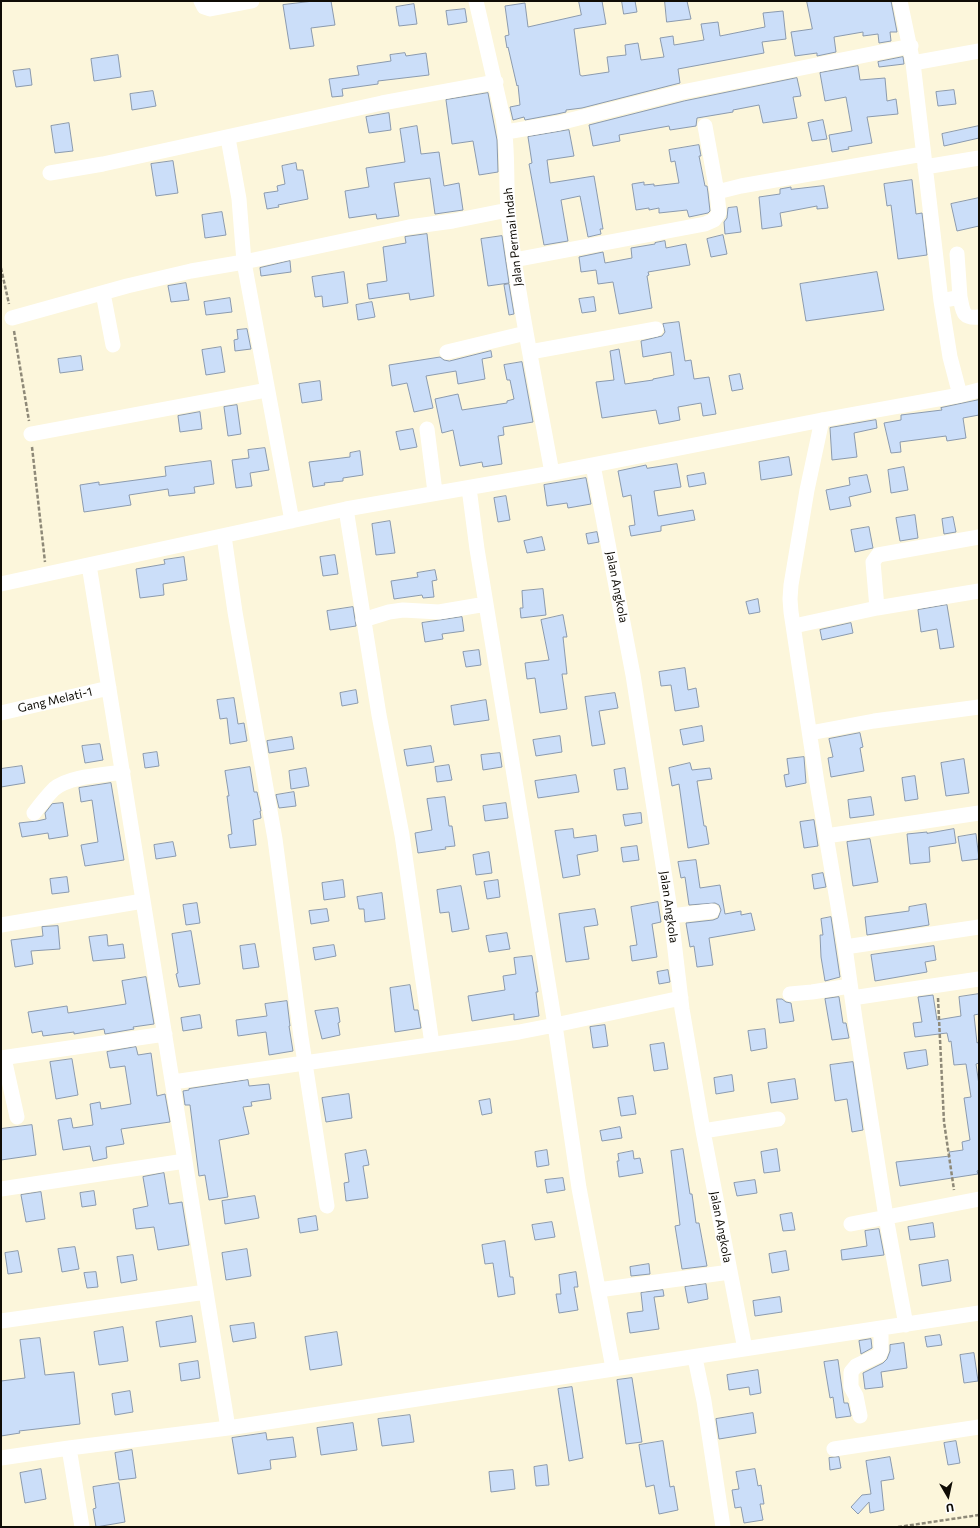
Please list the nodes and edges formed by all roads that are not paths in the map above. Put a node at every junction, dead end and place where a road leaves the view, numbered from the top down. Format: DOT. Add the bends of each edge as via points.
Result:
graph roads {
  1 [pos="201,1"];
  2 [pos="252,1"];
  3 [pos="478,1"];
  4 [pos="900,1"];
  5 [pos="910,46"];
  6 [pos="979,51"];
  7 [pos="913,63"];
  8 [pos="496,82"];
  9 [pos="705,126"];
  10 [pos="506,132"];
  11 [pos="228,138"];
  12 [pos="979,158"];
  13 [pos="924,161"];
  14 [pos="50,173"];
  15 [pos="717,192"];
  16 [pos="508,210"];
  17 [pos="957,254"];
  18 [pos="514,260"];
  19 [pos="244,262"];
  20 [pos="103,293"];
  21 [pos="960,296"];
  22 [pos="941,301"];
  23 [pos="979,317"];
  24 [pos="12,318"];
  25 [pos="656,329"];
  26 [pos="526,333"];
  27 [pos="113,345"];
  28 [pos="447,352"];
  29 [pos="530,352"];
  30 [pos="267,390"];
  31 [pos="979,390"];
  32 [pos="960,395"];
  33 [pos="822,420"];
  34 [pos="427,429"];
  35 [pos="31,434"];
  36 [pos="593,465"];
  37 [pos="552,473"];
  38 [pos="469,488"];
  39 [pos="435,492"];
  40 [pos="346,509"];
  41 [pos="292,521"];
  42 [pos="224,536"];
  43 [pos="979,537"];
  44 [pos="89,565"];
  45 [pos="1,584"];
  46 [pos="979,591"];
  47 [pos="486,604"];
  48 [pos="877,608"];
  49 [pos="363,620"];
  50 [pos="794,626"];
  51 [pos="109,688"];
  52 [pos="979,707"];
  53 [pos="1,713"];
  54 [pos="810,733"];
  55 [pos="123,772"];
  56 [pos="34,813"];
  57 [pos="979,813"];
  58 [pos="826,836"];
  59 [pos="143,901"];
  60 [pos="712,911"];
  61 [pos="671,916"];
  62 [pos="1,925"];
  63 [pos="979,927"];
  64 [pos="845,947"];
  65 [pos="979,979"];
  66 [pos="851,992"];
  67 [pos="790,994"];
  68 [pos="681,998"];
  69 [pos="555,1025"];
  70 [pos="165,1034"];
  71 [pos="432,1044"];
  72 [pos="2,1058"];
  73 [pos="305,1062"];
  74 [pos="173,1082"];
  75 [pos="17,1117"];
  76 [pos="778,1119"];
  77 [pos="702,1131"];
  78 [pos="185,1161"];
  79 [pos="1,1189"];
  80 [pos="979,1199"];
  81 [pos="327,1206"];
  82 [pos="886,1217"];
  83 [pos="851,1224"];
  84 [pos="730,1272"];
  85 [pos="598,1290"];
  86 [pos="206,1292"];
  87 [pos="979,1313"];
  88 [pos="1,1321"];
  89 [pos="906,1325"];
  90 [pos="881,1329"];
  91 [pos="745,1349"];
  92 [pos="695,1358"];
  93 [pos="613,1368"];
  94 [pos="860,1416"];
  95 [pos="979,1427"];
  96 [pos="228,1428"];
  97 [pos="69,1448"];
  98 [pos="834,1449"];
  99 [pos="1,1458"];
  100 [pos="719,1526"];
  101 [pos="82,1527"];
  1 -- 2 [label="street" via="204,7 210,9"];
  3 -- 8 [label="street, Jalan Permai Indah"];
  4 -- 5 [label="street"];
  5 -- 7 [label="street"];
  5 -- 10 [label="street" via="682,92 559,123"];
  6 -- 7 [label="street"];
  7 -- 13 [label="street"];
  8 -- 10 [label="street, Jalan Permai Indah"];
  8 -- 11 [label="street" via="382,103"];
  9 -- 15 [label="street"];
  10 -- 16 [label="street, Jalan Permai Indah"];
  11 -- 14 [label="street"];
  11 -- 19 [label="street" via="239,199"];
  12 -- 13 [label="street"];
  13 -- 15 [label="street" via="741,186"];
  13 -- 22 [label="street"];
  15 -- 18 [label="street" via="719,213 714,220 705,224"];
  16 -- 18 [label="street, Jalan Permai Indah"];
  16 -- 19 [label="street" via="410,227"];
  17 -- 21 [label="street"];
  18 -- 26 [label="street, Jalan Permai Indah"];
  19 -- 20 [label="street" via="191,271"];
  19 -- 30 [label="street"];
  20 -- 24 [label="street"];
  20 -- 27 [label="street"];
  21 -- 22 [label="street"];
  21 -- 23 [label="street" via="965,315 969,318"];
  22 -- 32 [label="street" via="950,357"];
  25 -- 29 [label="street"];
  26 -- 28 [label="street"];
  26 -- 29 [label="street, Jalan Permai Indah"];
  29 -- 37 [label="street, Jalan Permai Indah"];
  30 -- 35 [label="street"];
  30 -- 41 [label="street"];
  31 -- 32 [label="street"];
  32 -- 33 [label="street"];
  33 -- 36 [label="street"];
  33 -- 50 [label="street" via="791,585 790,599"];
  34 -- 39 [label="street"];
  36 -- 37 [label="street"];
  36 -- 61 [label="street, Jalan Angkola" via="633,675"];
  37 -- 38 [label="street"];
  38 -- 39 [label="street"];
  38 -- 47 [label="street"];
  39 -- 40 [label="street"];
  40 -- 41 [label="street"];
  40 -- 49 [label="street"];
  41 -- 42 [label="street"];
  42 -- 44 [label="street"];
  42 -- 73 [label="street" via="274,840"];
  43 -- 48 [label="street" via="878,555 873,562"];
  44 -- 45 [label="street"];
  44 -- 51 [label="street"];
  46 -- 48 [label="street"];
  47 -- 49 [label="street" via="439,612 403,610"];
  47 -- 69 [label="street"];
  48 -- 50 [label="street"];
  49 -- 71 [label="street" via="402,835"];
  50 -- 54 [label="street"];
  51 -- 53 [label="street, Gang Melati-1"];
  51 -- 55 [label="street"];
  52 -- 54 [label="street" via="874,721"];
  54 -- 58 [label="street"];
  55 -- 56 [label="street" via="61,785 54,789"];
  55 -- 59 [label="street"];
  57 -- 58 [label="street"];
  58 -- 64 [label="street"];
  59 -- 62 [label="street"];
  59 -- 70 [label="street"];
  60 -- 61 [label="street"];
  61 -- 68 [label="street, Jalan Angkola"];
  63 -- 64 [label="street"];
  64 -- 66 [label="street"];
  65 -- 66 [label="street" via="937,986"];
  66 -- 67 [label="street"];
  66 -- 82 [label="street"];
  68 -- 69 [label="street"];
  68 -- 77 [label="street, Jalan Angkola"];
  69 -- 71 [label="street"];
  69 -- 85 [label="street" via="579,1188"];
  70 -- 72 [label="street"];
  70 -- 74 [label="street"];
  71 -- 73 [label="street"];
  72 -- 75 [label="street"];
  73 -- 74 [label="street"];
  73 -- 81 [label="street"];
  74 -- 78 [label="street"];
  76 -- 77 [label="street"];
  77 -- 84 [label="street, Jalan Angkola"];
  78 -- 79 [label="street"];
  78 -- 86 [label="street"];
  80 -- 82 [label="street"];
  82 -- 83 [label="street"];
  82 -- 89 [label="street"];
  84 -- 85 [label="street"];
  84 -- 91 [label="street, Jalan Angkola"];
  85 -- 93 [label="street"];
  86 -- 88 [label="street"];
  86 -- 96 [label="street"];
  87 -- 89 [label="street"];
  89 -- 90 [label="street"];
  90 -- 91 [label="street"];
  90 -- 94 [label="street" via="879,1355 856,1366 851,1372 851,1387 856,1396"];
  91 -- 92 [label="street"];
  92 -- 93 [label="street"];
  92 -- 100 [label="street" via="704,1402"];
  93 -- 96 [label="street"];
  95 -- 98 [label="street"];
  96 -- 97 [label="street"];
  97 -- 99 [label="street"];
  97 -- 101 [label="street"];
}
